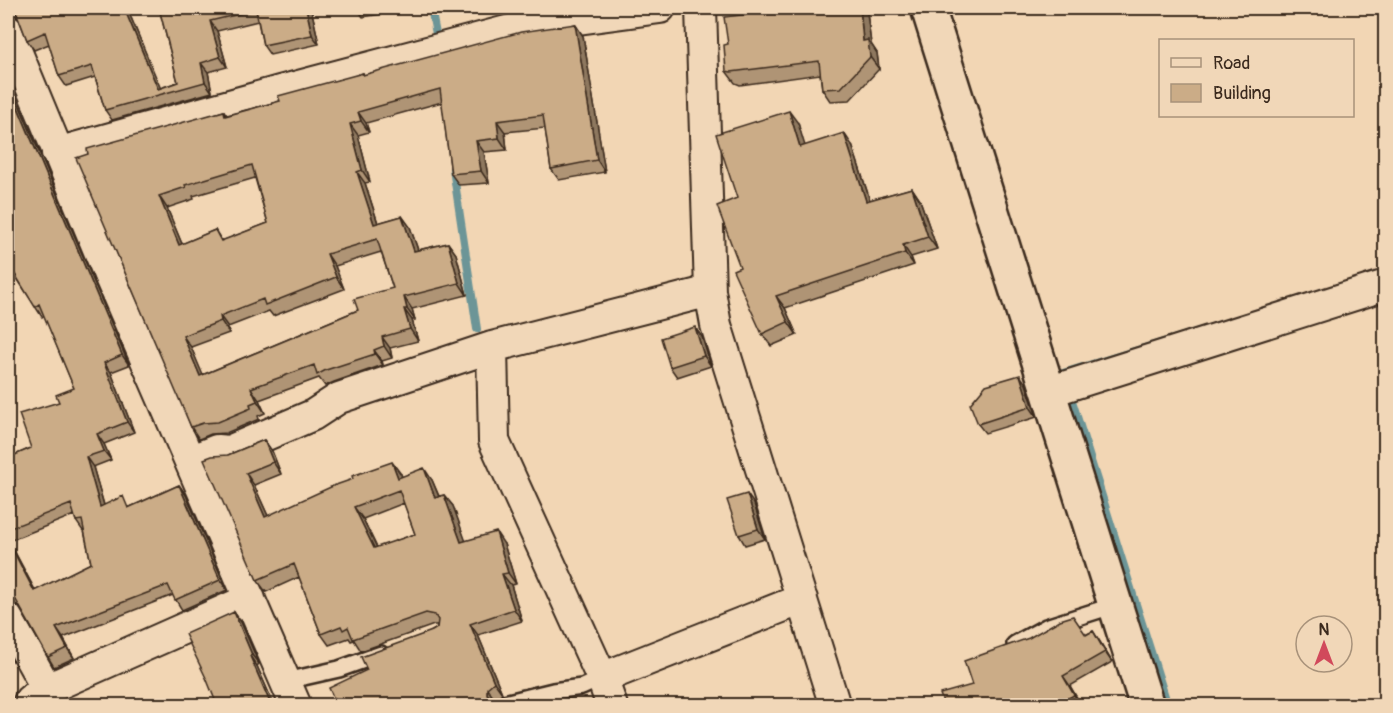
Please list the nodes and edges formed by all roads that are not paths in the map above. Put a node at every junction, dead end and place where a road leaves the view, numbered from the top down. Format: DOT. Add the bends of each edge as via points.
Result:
graph roads {
  1 [pos="660,8"];
  2 [pos="702,8"];
  3 [pos="928,8"];
  4 [pos="8,31"];
  5 [pos="57,153"];
  6 [pos="1386,285"];
  7 [pos="710,291"];
  8 [pos="492,347"];
  9 [pos="1048,392"];
  10 [pos="190,461"];
  11 [pos="250,599"];
  12 [pos="802,599"];
  13 [pos="1115,605"];
  14 [pos="8,619"];
  15 [pos="1015,644"];
  16 [pos="393,650"];
  17 [pos="602,678"];
  18 [pos="291,693"];
  19 [pos="35,698"];
  20 [pos="504,703"];
  21 [pos="612,705"];
  22 [pos="835,705"];
  23 [pos="1147,705"];
  1 -- 5 [label="street" via="526,26"];
  2 -- 7 [label="street"];
  3 -- 9 [label="street"];
  4 -- 5 [label="street"];
  5 -- 10 [label="street"];
  6 -- 9 [label="street"];
  7 -- 8 [label="street"];
  7 -- 12 [label="street" via="716,325"];
  8 -- 10 [label="street" via="339,398 313,415 229,452 218,450"];
  8 -- 17 [label="street" via="494,441"];
  9 -- 13 [label="street"];
  10 -- 11 [label="street"];
  11 -- 18 [label="street"];
  11 -- 19 [label="street"];
  12 -- 17 [label="street"];
  12 -- 22 [label="street"];
  13 -- 15 [label="lane" via="1046,627"];
  13 -- 23 [label="street"];
  14 -- 19 [label="street"];
  16 -- 18 [label="lane" via="339,669"];
  17 -- 20 [label="lane" via="582,687"];
  17 -- 21 [label="street"];
}
